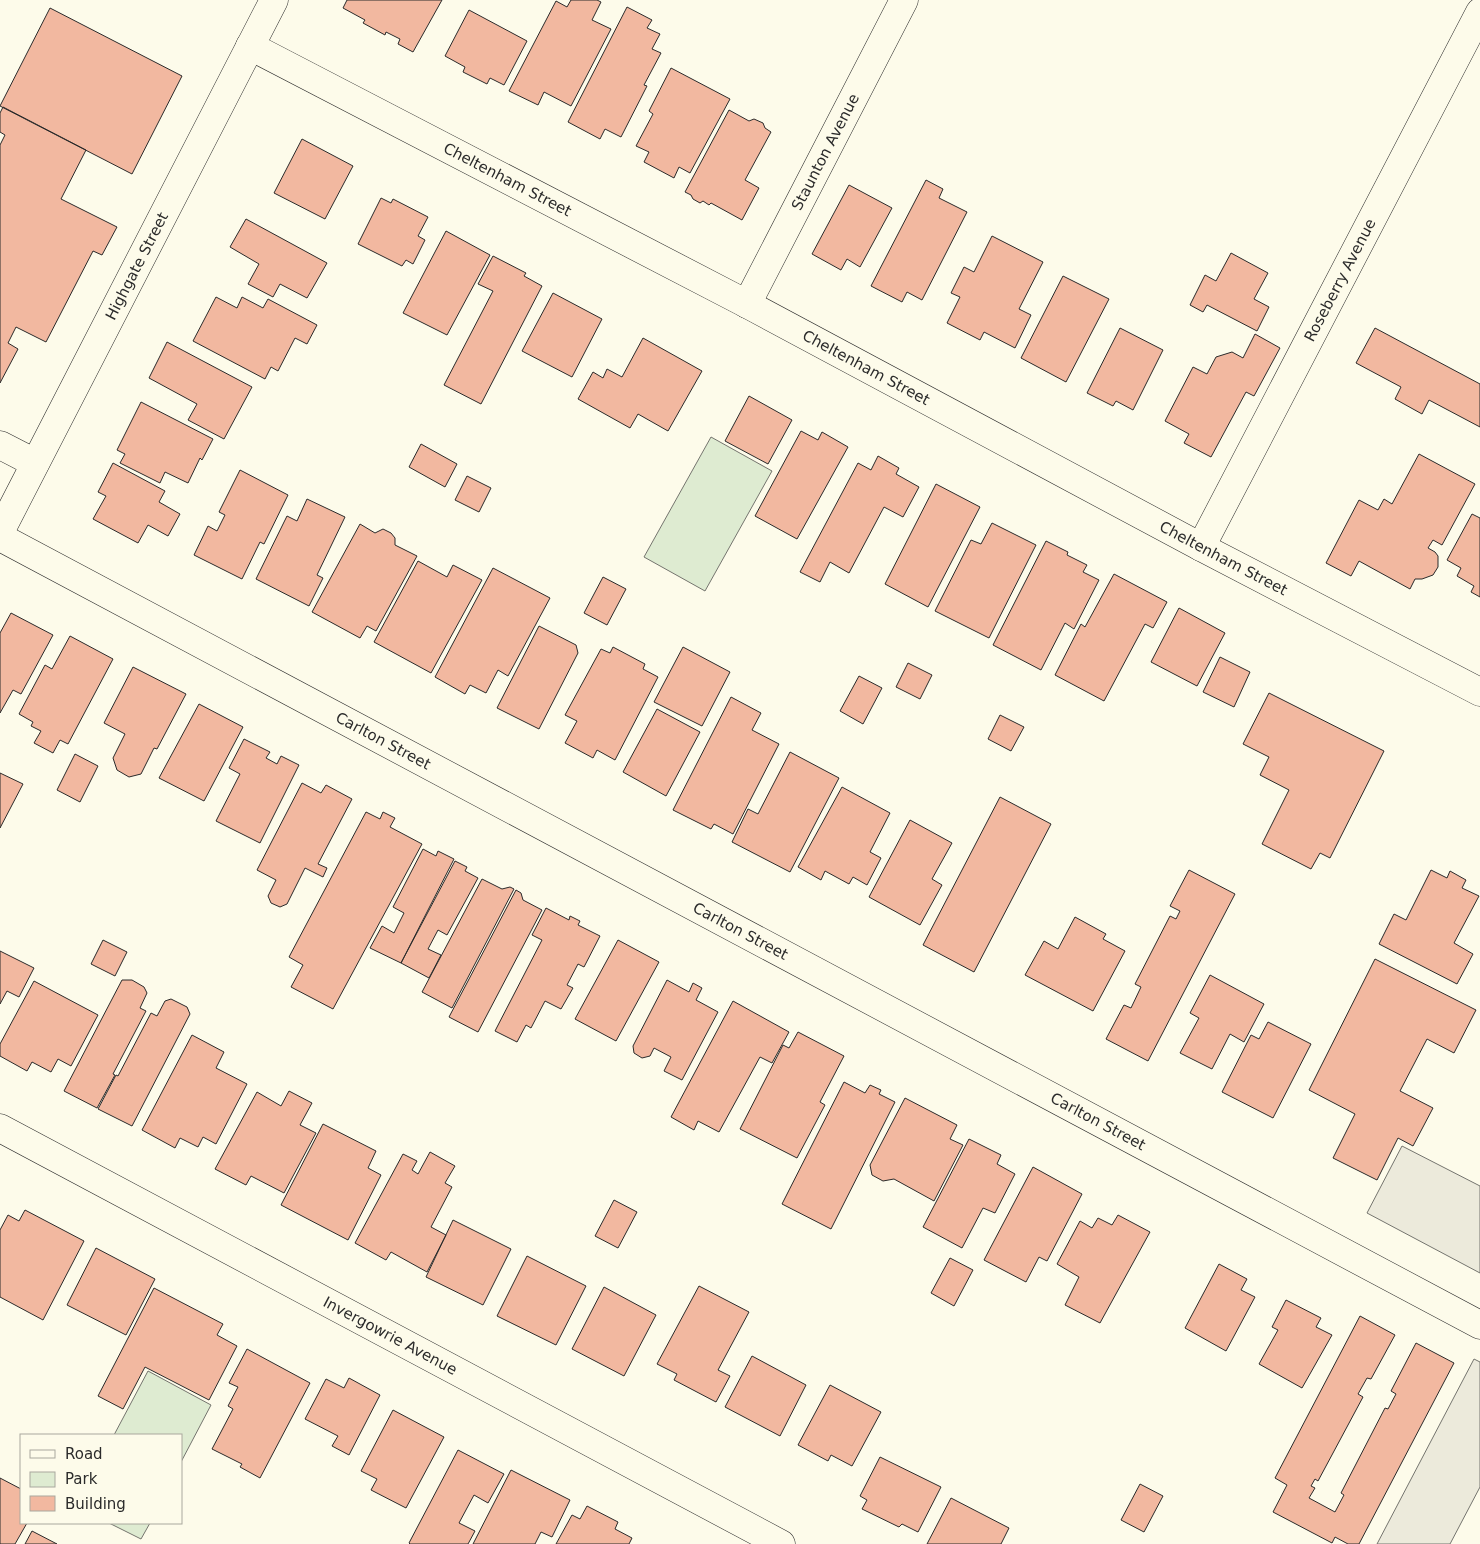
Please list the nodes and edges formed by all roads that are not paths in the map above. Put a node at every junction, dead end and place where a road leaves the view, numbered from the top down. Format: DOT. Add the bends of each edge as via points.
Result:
graph roads {
  1 [pos="274,0"];
  2 [pos="904,0"];
  3 [pos="1480,12"];
  4 [pos="250,46"];
  5 [pos="747,304"];
  6 [pos="0,445"];
  7 [pos="35,463"];
  8 [pos="0,532"];
  9 [pos="0,537"];
  10 [pos="1201,547"];
  11 [pos="1480,692"];
  12 [pos="0,1128"];
  13 [pos="1480,1326"];
  14 [pos="782,1544"];
  1 -- 4 [label="street, Highgate Street"];
  2 -- 5 [label="street, Staunton Avenue"];
  3 -- 10 [label="street, Roseberry Avenue"];
  4 -- 5 [label="street, Cheltenham Street"];
  4 -- 7 [label="street, Highgate Street"];
  5 -- 10 [label="street, Cheltenham Street"];
  6 -- 7 [label="street"];
  7 -- 8 [label="street, Highgate Street"];
  9 -- 13 [label="street, Carlton Street"];
  10 -- 11 [label="street, Cheltenham Street"];
  12 -- 14 [label="street, Invergowrie Avenue"];
}
